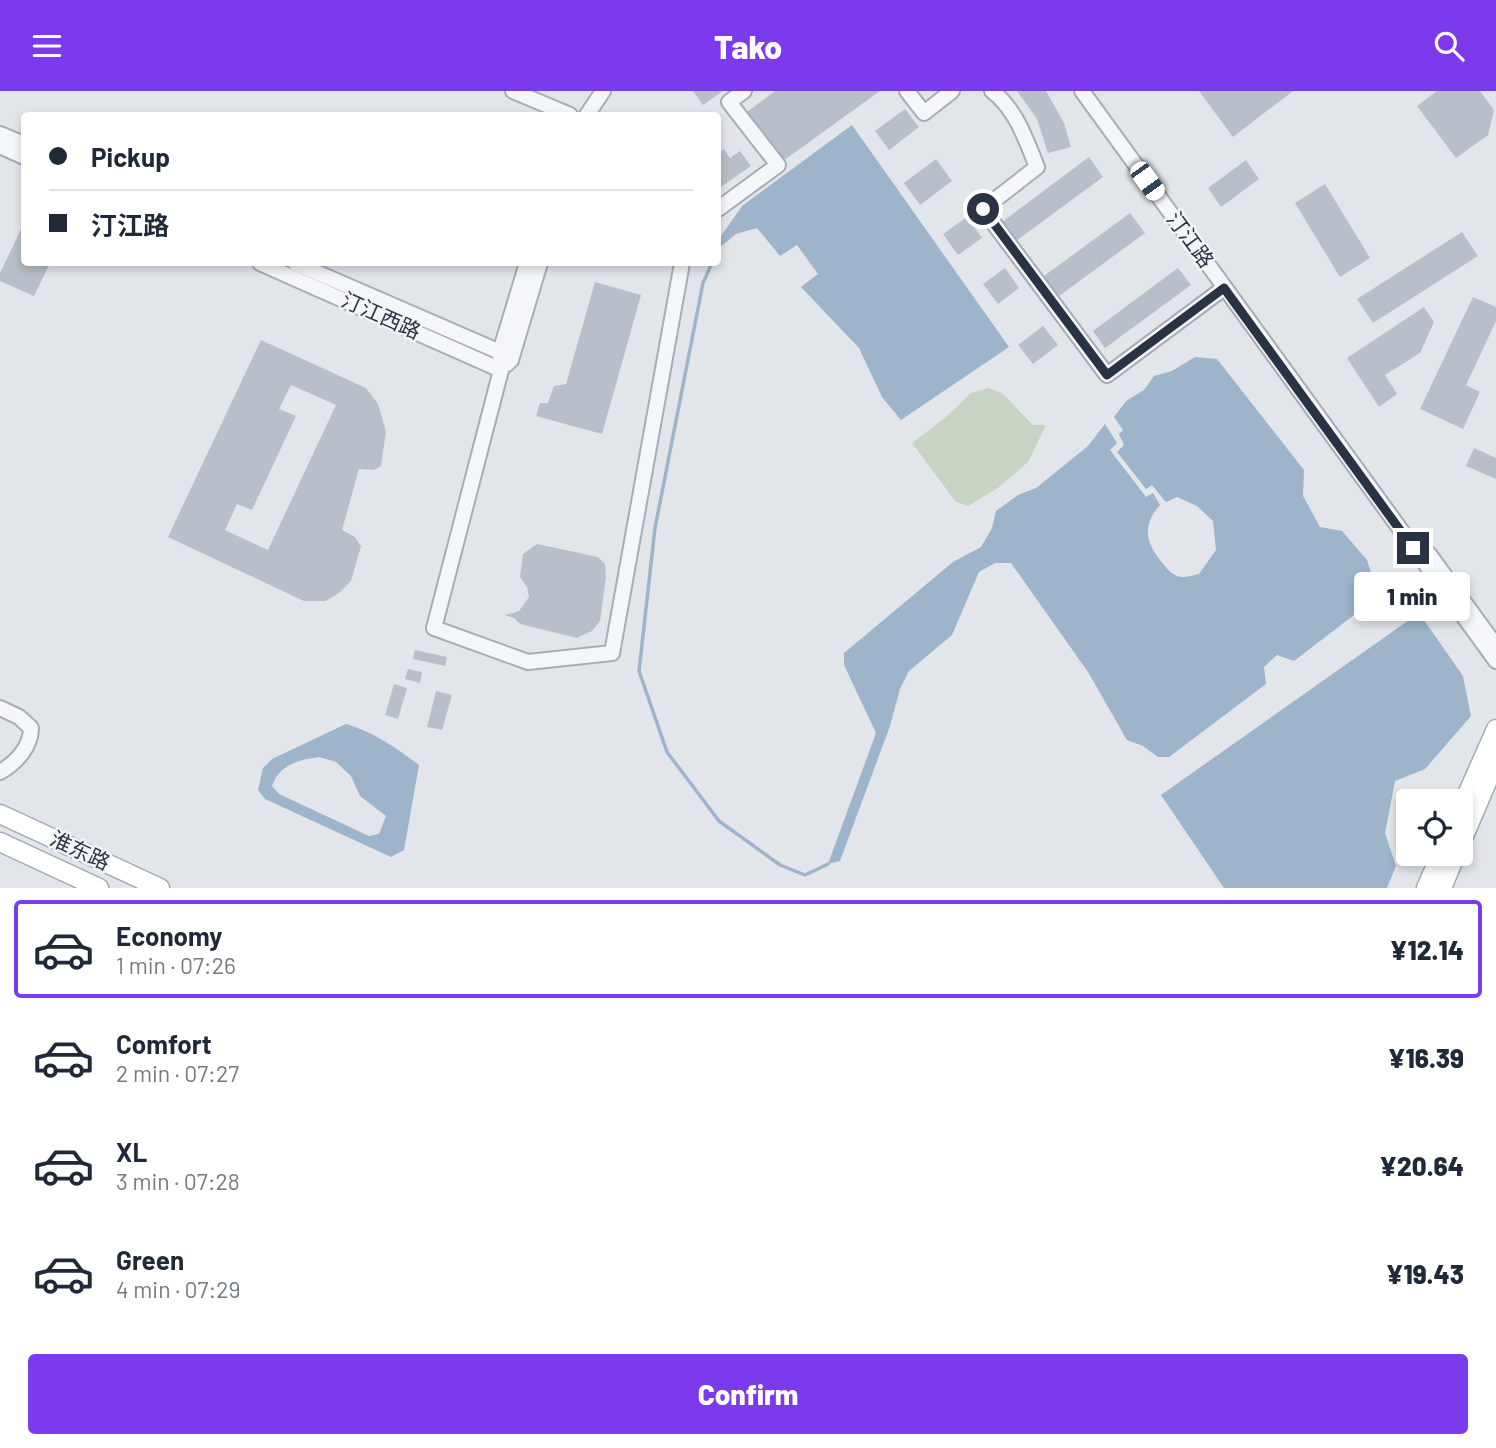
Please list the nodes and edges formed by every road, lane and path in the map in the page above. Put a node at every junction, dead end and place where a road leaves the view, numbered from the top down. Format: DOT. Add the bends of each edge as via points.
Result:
graph roads {
  1 [pos="513,91"];
  2 [pos="603,91"];
  3 [pos="614,91"];
  4 [pos="744,91"];
  5 [pos="907,91"];
  6 [pos="952,91"];
  7 [pos="992,91"];
  8 [pos="1082,91"];
  9 [pos="1090,91"];
  10 [pos="563,112"];
  11 [pos="589,112"];
  12 [pos="600,112"];
  13 [pos="0,134"];
  14 [pos="21,143"];
  15 [pos="0,146"];
  16 [pos="21,156"];
  17 [pos="721,207"];
  18 [pos="267,266"];
  19 [pos="301,266"];
  20 [pos="526,266"];
  21 [pos="539,266"];
  22 [pos="681,266"];
  23 [pos="1224,288"];
  24 [pos="504,361"];
  25 [pos="1496,646"];
  26 [pos="1496,661"];
  27 [pos="0,708"];
  28 [pos="1496,729"];
  29 [pos="1496,761"];
  30 [pos="0,772"];
  31 [pos="1469,789"];
  32 [pos="0,814"];
  33 [pos="1473,815"];
  34 [pos="0,842"];
  35 [pos="1436,866"];
  36 [pos="1452,866"];
  37 [pos="99,888"];
  38 [pos="160,888"];
  39 [pos="1426,888"];
  40 [pos="1442,888"];
  1 -- 10 [label="street"];
  2 -- 11 [label="street"];
  3 -- 12 [label="street"];
  4 -- 17 [label="street" via="729,102 778,165"];
  5 -- 6 [label="street" via="924,113"];
  7 -- 23 [label="street" via="1019,124 1037,167 983,209 1107,375"];
  8 -- 23 [label="street, 汀江路"];
  9 -- 25 [label="street, 汀江路"];
  13 -- 14 [label="street"];
  15 -- 16 [label="street"];
  18 -- 24 [label="street, 汀江西路"];
  19 -- 24 [label="street, 汀江西路"];
  20 -- 24 [label="street"];
  21 -- 24 [label="street"];
  22 -- 24 [label="street" via="612,653 528,662 434,628"];
  23 -- 26 [label="street, 汀江路"];
  27 -- 30 [label="street" via="31,728 31,739 18,759"];
  28 -- 31 [label="main road"];
  29 -- 33 [label="main road"];
  32 -- 38 [label="main road, 淮东路"];
  34 -- 37 [label="main road, 淮东路"];
  35 -- 39 [label="main road"];
  36 -- 40 [label="main road"];
}
